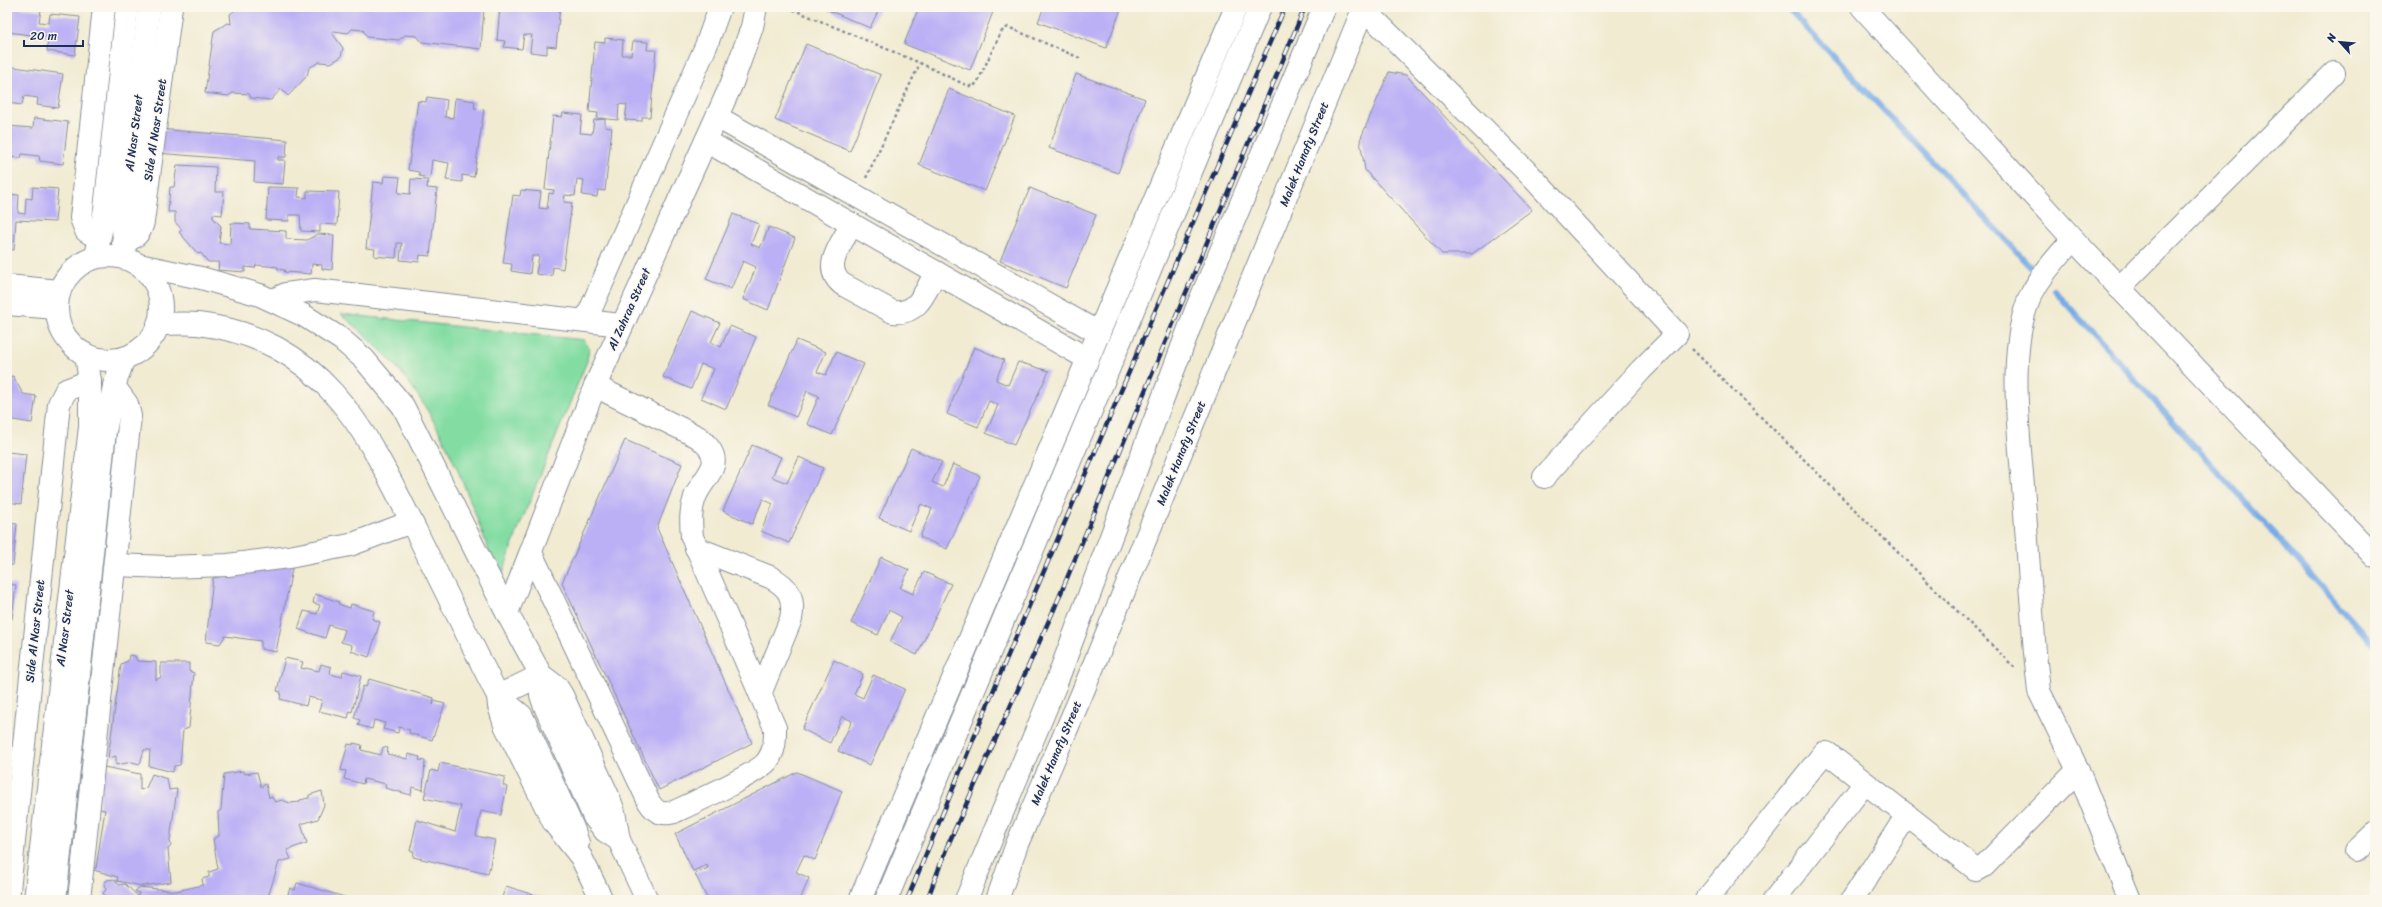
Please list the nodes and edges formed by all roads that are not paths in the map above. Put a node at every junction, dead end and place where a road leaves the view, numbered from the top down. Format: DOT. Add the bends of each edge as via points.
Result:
graph roads {
  1 [pos="104,7"];
  2 [pos="127,7"];
  3 [pos="149,7"];
  4 [pos="171,7"];
  5 [pos="720,7"];
  6 [pos="756,7"];
  7 [pos="1236,7"];
  8 [pos="1260,7"];
  9 [pos="1324,7"];
  10 [pos="1862,7"];
  11 [pos="1364,8"];
  12 [pos="2334,74"];
  13 [pos="717,117"];
  14 [pos="706,141"];
  15 [pos="852,224"];
  16 [pos="2073,239"];
  17 [pos="97,248"];
  18 [pos="129,255"];
  19 [pos="936,272"];
  20 [pos="7,286"];
  21 [pos="2119,288"];
  22 [pos="58,300"];
  23 [pos="273,300"];
  24 [pos="7,304"];
  25 [pos="586,320"];
  26 [pos="158,324"];
  27 [pos="621,325"];
  28 [pos="1099,333"];
  29 [pos="86,355"];
  30 [pos="124,358"];
  31 [pos="1088,359"];
  32 [pos="90,381"];
  33 [pos="114,386"];
  34 [pos="595,386"];
  35 [pos="1544,477"];
  36 [pos="411,522"];
  37 [pos="696,548"];
  38 [pos="2373,551"];
  39 [pos="530,553"];
  40 [pos="114,565"];
  41 [pos="507,613"];
  42 [pos="541,675"];
  43 [pos="1055,686"];
  44 [pos="760,694"];
  45 [pos="498,696"];
  46 [pos="1081,696"];
  47 [pos="2078,770"];
  48 [pos="1865,783"];
  49 [pos="1908,815"];
  50 [pos="2375,833"];
  51 [pos="2356,851"];
  52 [pos="8,900"];
  53 [pos="35,900"];
  54 [pos="55,900"];
  55 [pos="79,900"];
  56 [pos="602,900"];
  57 [pos="647,900"];
  58 [pos="860,900"];
  59 [pos="886,900"];
  60 [pos="966,900"];
  61 [pos="997,900"];
  62 [pos="1706,900"];
  63 [pos="1774,900"];
  64 [pos="1852,900"];
  65 [pos="2130,900"];
  1 -- 17 [label="main road" via="81,218 86,232"];
  2 -- 17 [label="main road, Al Nasr Street" via="105,209"];
  3 -- 18 [label="main road, Al Nasr Street" via="123,228"];
  4 -- 18 [label="main road, Side Al Nasr Street" via="143,222 138,235 132,239"];
  5 -- 25 [label="main road" via="706,46"];
  6 -- 13 [label="main road, Al Zahraa Street" via="752,27"];
  7 -- 28 [label="main road"];
  8 -- 59 [label="main road"];
  9 -- 43 [label="main road" via="1196,310"];
  10 -- 16 [label="main road"];
  11 -- 35 [label="main road" via="1532,177 1677,334"];
  11 -- 46 [label="main road, Malek Hanafy Street"];
  12 -- 21 [label="main road"];
  13 -- 14 [label="main road, Al Zahraa Street"];
  13 -- 28 [label="main road"];
  14 -- 15 [label="main road"];
  14 -- 27 [label="main road, Al Zahraa Street"];
  15 -- 19 [label="main road"];
  15 -- 19 [label="main road" via="831,269 834,278 842,284 893,312 902,313 917,306"];
  16 -- 21 [label="main road"];
  16 -- 47 [label="main road" via="2046,270 2031,295 2016,362 2018,426 2039,692"];
  17 -- 18 [label="main road" via="110,256"];
  17 -- 22 [label="main road" via="73,270"];
  18 -- 23 [label="main road"];
  18 -- 26 [label="main road" via="154,281 160,302"];
  19 -- 31 [label="main road"];
  20 -- 22 [label="main road"];
  21 -- 38 [label="main road"];
  22 -- 24 [label="main road"];
  22 -- 29 [label="main road" via="60,327 71,344"];
  23 -- 25 [label="main road" via="286,294 315,290"];
  23 -- 41 [label="main road" via="303,315 340,339 364,359 403,406"];
  25 -- 27 [label="main road"];
  26 -- 30 [label="main road" via="151,339 139,350"];
  26 -- 36 [label="main road" via="197,324 232,330 282,350 323,381 340,398 367,436"];
  27 -- 34 [label="main road, Al Zahraa Street"];
  28 -- 31 [label="main road"];
  29 -- 30 [label="main road" via="98,360"];
  29 -- 32 [label="main road, Al Nasr Street"];
  30 -- 33 [label="main road, Al Nasr Street"];
  31 -- 58 [label="main road"];
  32 -- 52 [label="main road, Side Al Nasr Street" via="66,390 59,404"];
  32 -- 53 [label="main road, Al Nasr Street" via="90,428"];
  33 -- 40 [label="main road" via="127,404 130,416"];
  33 -- 54 [label="main road, Al Nasr Street" via="105,431"];
  34 -- 37 [label="main road" via="698,437 708,445 713,456 713,469 695,496 690,516"];
  34 -- 39 [label="main road, Al Zahraa Street"];
  36 -- 40 [label="main road" via="350,545 289,557 228,565"];
  36 -- 45 [label="main road"];
  37 -- 44 [label="main road"];
  37 -- 44 [label="main road" via="770,577 782,583 790,593 793,606 791,619"];
  39 -- 41 [label="main road, Al Zahraa Street"];
  39 -- 44 [label="main road" via="655,811 664,814 674,812 767,762 775,746 775,728"];
  40 -- 55 [label="main road"];
  41 -- 42 [label="main road"];
  42 -- 45 [label="main road"];
  42 -- 57 [label="main road" via="540,690 544,704 594,817 605,831 619,840"];
  43 -- 46 [label="main road"];
  43 -- 60 [label="main road"];
  45 -- 56 [label="main road" via="522,716 573,828 581,857"];
  46 -- 61 [label="main road, Malek Hanafy Street" via="1017,844"];
  47 -- 49 [label="main road" via="1984,866 1977,870"];
  47 -- 65 [label="main road"];
  48 -- 49 [label="main road"];
  48 -- 62 [label="main road" via="1827,753 1822,754"];
  48 -- 63 [label="main road"];
  49 -- 64 [label="main road"];
  50 -- 51 [label="main road"];
}
